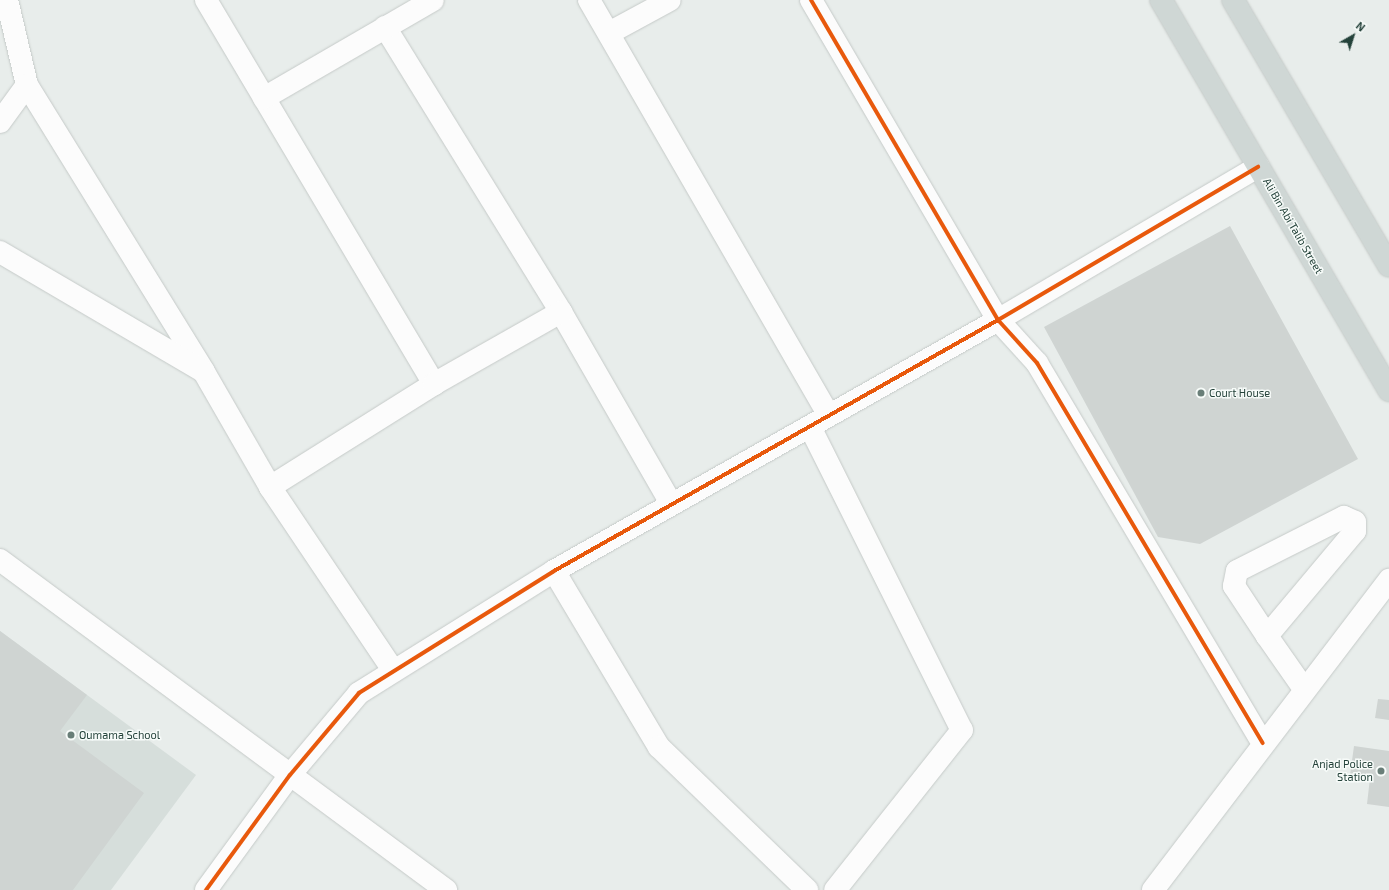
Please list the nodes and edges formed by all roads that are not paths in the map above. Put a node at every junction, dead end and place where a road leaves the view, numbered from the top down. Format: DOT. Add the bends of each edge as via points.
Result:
graph roads {
  1 [pos="7,0"];
  2 [pos="206,0"];
  3 [pos="433,0"];
  4 [pos="589,0"];
  5 [pos="670,0"];
  6 [pos="811,0"];
  7 [pos="1161,0"];
  8 [pos="1233,0"];
  9 [pos="385,26"];
  10 [pos="609,34"];
  11 [pos="27,85"];
  12 [pos="264,98"];
  13 [pos="0,122"];
  14 [pos="1258,167"];
  15 [pos="0,252"];
  16 [pos="1389,266"];
  17 [pos="561,312"];
  18 [pos="998,320"];
  19 [pos="204,372"];
  20 [pos="434,384"];
  21 [pos="1389,390"];
  22 [pos="830,415"];
  23 [pos="810,427"];
  24 [pos="270,487"];
  25 [pos="671,503"];
  26 [pos="0,560"];
  27 [pos="554,571"];
  28 [pos="1389,580"];
  29 [pos="1267,636"];
  30 [pos="393,670"];
  31 [pos="1304,689"];
  32 [pos="1263,743"];
  33 [pos="290,775"];
  34 [pos="206,890"];
  35 [pos="446,890"];
  36 [pos="807,890"];
  37 [pos="835,890"];
  38 [pos="1153,890"];
  1 -- 11 [label="street"];
  2 -- 12 [label="street"];
  3 -- 9 [label="street"];
  4 -- 10 [label="street"];
  5 -- 10 [label="street"];
  6 -- 18 [label="street"];
  7 -- 14 [label="main road, Ali Bin Abi Talib Street"];
  8 -- 16 [label="main road"];
  9 -- 12 [label="street"];
  9 -- 17 [label="street"];
  10 -- 22 [label="street"];
  11 -- 13 [label="street"];
  11 -- 19 [label="street"];
  12 -- 20 [label="street"];
  14 -- 18 [label="street"];
  14 -- 21 [label="main road, Ali Bin Abi Talib Street"];
  15 -- 19 [label="street"];
  17 -- 20 [label="street"];
  17 -- 25 [label="street"];
  18 -- 22 [label="street"];
  18 -- 32 [label="street" via="1037,362"];
  19 -- 24 [label="street"];
  20 -- 24 [label="street"];
  22 -- 23 [label="street"];
  23 -- 25 [label="street"];
  23 -- 37 [label="street" via="962,730"];
  24 -- 30 [label="street"];
  25 -- 27 [label="street"];
  26 -- 33 [label="street"];
  27 -- 30 [label="street"];
  27 -- 36 [label="street" via="659,747"];
  28 -- 31 [label="street"];
  29 -- 29 [label="street" via="1355,531 1352,519 1339,518 1237,571 1234,586"];
  29 -- 31 [label="street"];
  30 -- 33 [label="street" via="359,693"];
  31 -- 32 [label="street"];
  32 -- 38 [label="street"];
  33 -- 34 [label="street"];
  33 -- 35 [label="street"];
}
